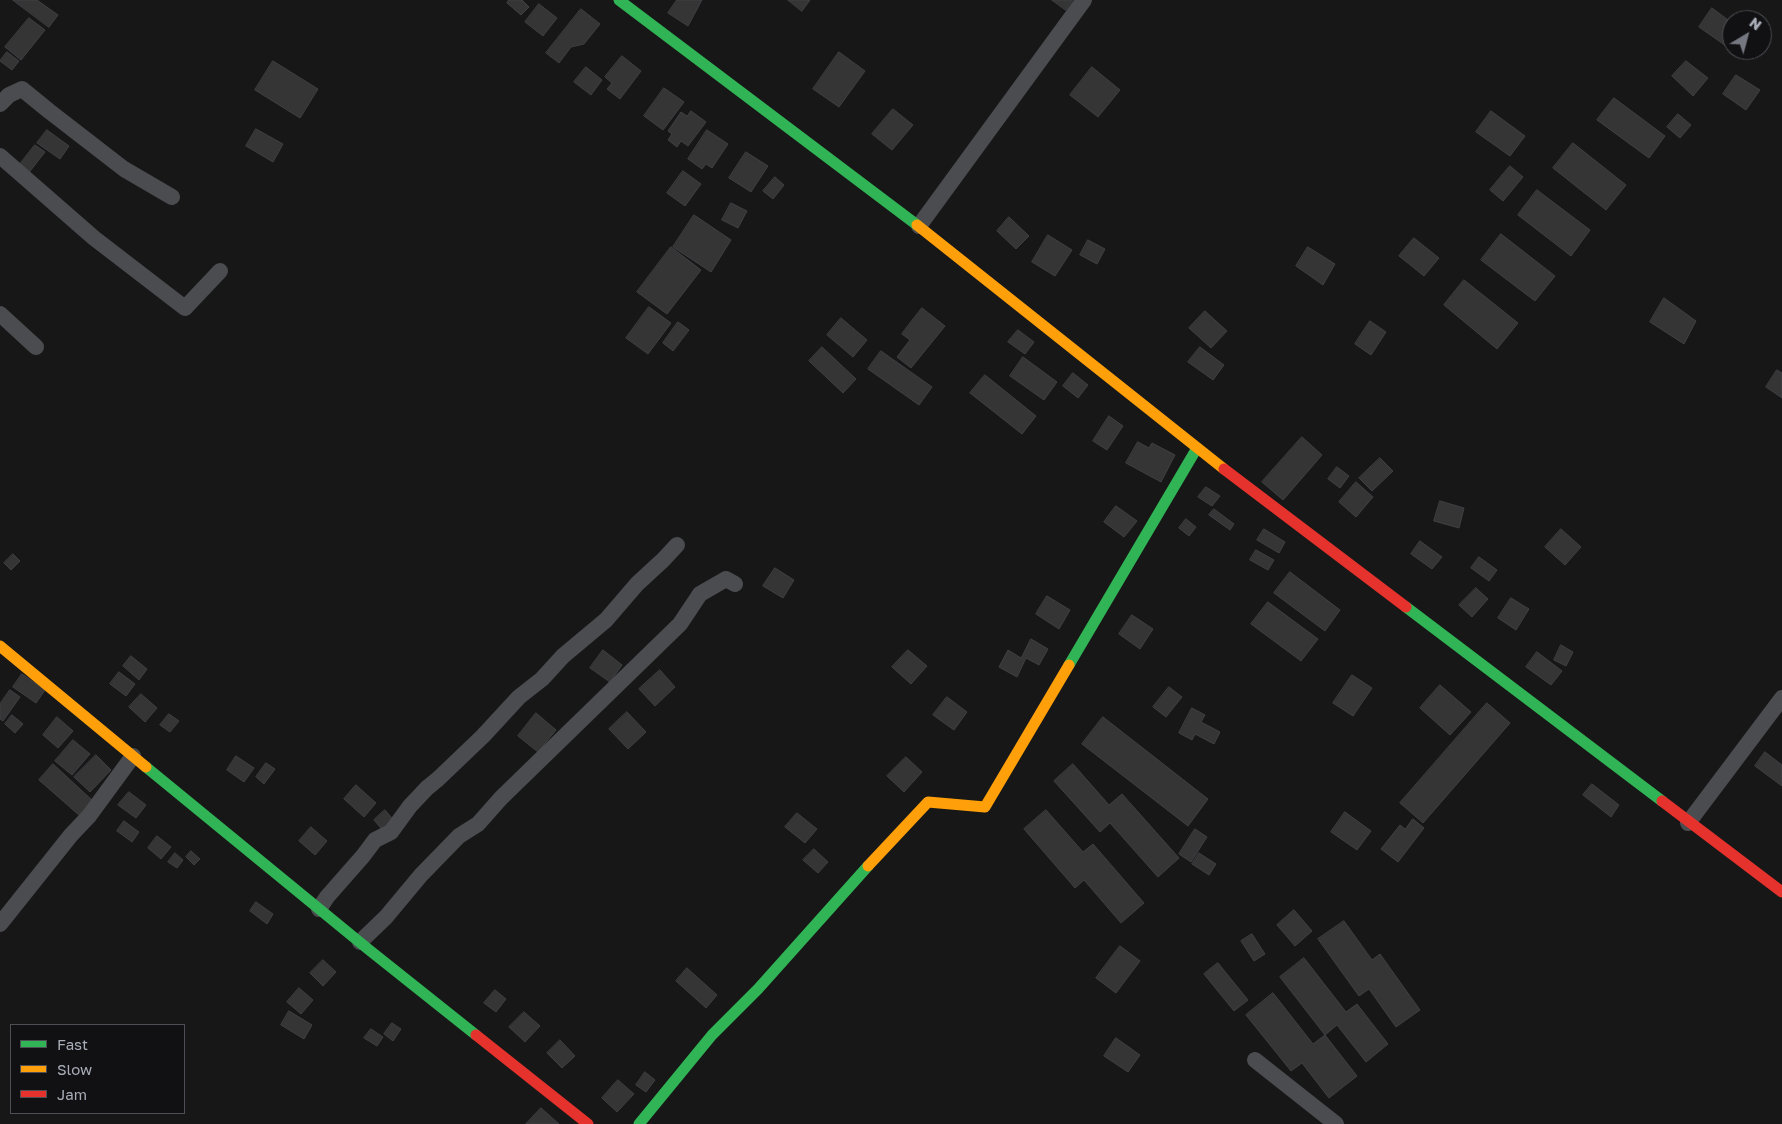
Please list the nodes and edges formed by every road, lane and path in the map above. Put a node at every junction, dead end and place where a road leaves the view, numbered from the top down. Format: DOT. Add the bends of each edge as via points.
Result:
graph roads {
  1 [pos="619,0"];
  2 [pos="1084,0"];
  3 [pos="0,104"];
  4 [pos="0,156"];
  5 [pos="172,197"];
  6 [pos="918,226"];
  7 [pos="220,272"];
  8 [pos="0,314"];
  9 [pos="36,347"];
  10 [pos="1197,448"];
  11 [pos="677,546"];
  12 [pos="734,584"];
  13 [pos="0,646"];
  14 [pos="1782,698"];
  15 [pos="133,756"];
  16 [pos="1688,823"];
  17 [pos="1782,892"];
  18 [pos="319,909"];
  19 [pos="0,924"];
  20 [pos="360,942"];
  21 [pos="1254,1060"];
  22 [pos="588,1124"];
  23 [pos="639,1124"];
  24 [pos="1336,1124"];
  1 -- 6 [label="street"];
  2 -- 6 [label="street"];
  3 -- 5 [label="street" via="22,89 124,169"];
  4 -- 7 [label="street" via="94,238 185,308"];
  6 -- 10 [label="street"];
  8 -- 9 [label="street"];
  10 -- 16 [label="street"];
  10 -- 23 [label="street" via="985,808 928,802 712,1035"];
  11 -- 18 [label="street" via="637,584 606,620 519,697 427,788 392,832 375,840"];
  12 -- 20 [label="street" via="726,579 700,594 680,624 478,824 459,836"];
  13 -- 15 [label="street"];
  14 -- 16 [label="street"];
  15 -- 18 [label="street"];
  15 -- 19 [label="street" via="89,816"];
  16 -- 17 [label="street"];
  18 -- 20 [label="street"];
  20 -- 22 [label="street"];
  21 -- 24 [label="street"];
}
